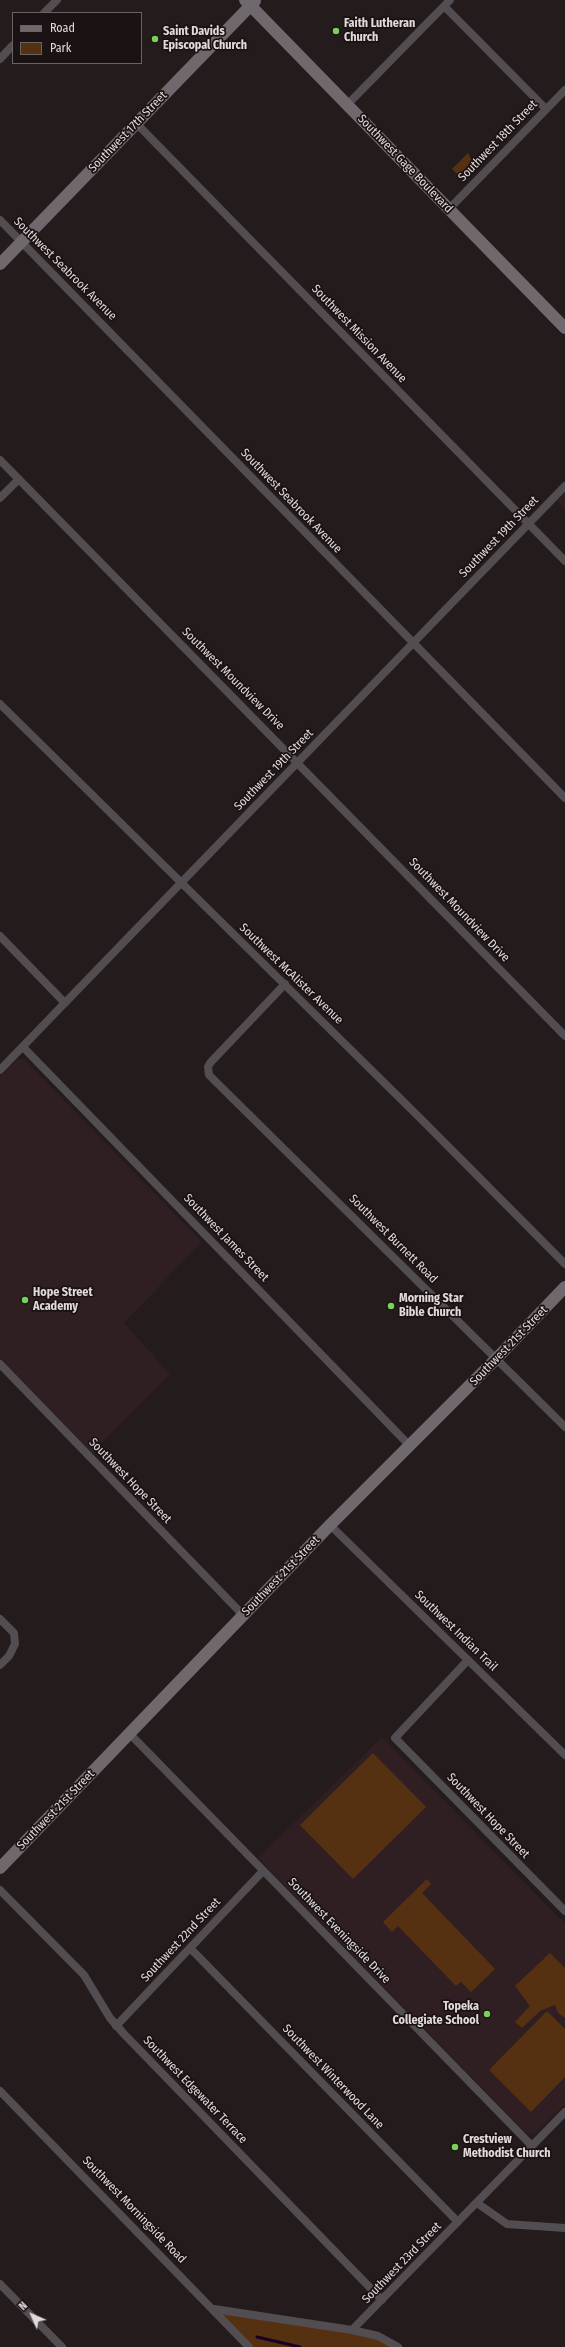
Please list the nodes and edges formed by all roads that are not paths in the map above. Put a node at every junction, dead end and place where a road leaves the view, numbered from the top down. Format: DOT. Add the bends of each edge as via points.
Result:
graph roads {
  1 [pos="57,0"];
  2 [pos="251,2"];
  3 [pos="447,3"];
  4 [pos="45,12"];
  5 [pos="12,46"];
  6 [pos="0,58"];
  7 [pos="565,90"];
  8 [pos="347,105"];
  9 [pos="546,109"];
  10 [pos="136,123"];
  11 [pos="449,209"];
  12 [pos="0,220"];
  13 [pos="22,242"];
  14 [pos="0,264"];
  15 [pos="565,328"];
  16 [pos="0,460"];
  17 [pos="19,479"];
  18 [pos="565,486"];
  19 [pos="0,498"];
  20 [pos="529,524"];
  21 [pos="565,560"];
  22 [pos="413,643"];
  23 [pos="0,704"];
  24 [pos="298,762"];
  25 [pos="565,798"];
  26 [pos="181,884"];
  27 [pos="0,936"];
  28 [pos="284,984"];
  29 [pos="65,1003"];
  30 [pos="565,1036"];
  31 [pos="23,1047"];
  32 [pos="0,1070"];
  33 [pos="565,1264"];
  34 [pos="565,1287"];
  35 [pos="496,1360"];
  36 [pos="0,1364"];
  37 [pos="565,1427"];
  38 [pos="410,1446"];
  39 [pos="330,1525"];
  40 [pos="243,1615"];
  41 [pos="0,1619"];
  42 [pos="468,1660"];
  43 [pos="0,1665"];
  44 [pos="129,1733"];
  45 [pos="565,1755"];
  46 [pos="0,1868"];
  47 [pos="263,1871"];
  48 [pos="0,1890"];
  49 [pos="565,1911"];
  50 [pos="190,1948"];
  51 [pos="116,2026"];
  52 [pos="0,2091"];
  53 [pos="565,2112"];
  54 [pos="532,2146"];
  55 [pos="477,2203"];
  56 [pos="458,2222"];
  57 [pos="565,2228"];
  58 [pos="0,2284"];
  59 [pos="382,2300"];
  60 [pos="214,2309"];
  61 [pos="352,2330"];
  62 [pos="62,2347"];
  63 [pos="249,2347"];
  64 [pos="398,2347"];
  1 -- 4 [label="street"];
  2 -- 8 [label="main road, Southwest Gage Boulevard"];
  2 -- 10 [label="main road, Southwest 17th Street"];
  3 -- 8 [label="street"];
  3 -- 9 [label="street"];
  5 -- 6 [label="street"];
  7 -- 9 [label="street, Southwest 18th Street"];
  8 -- 11 [label="main road, Southwest Gage Boulevard"];
  9 -- 11 [label="street, Southwest 18th Street"];
  10 -- 13 [label="main road, Southwest 17th Street"];
  10 -- 20 [label="street, Southwest Mission Avenue"];
  11 -- 15 [label="main road, Southwest Gage Boulevard"];
  12 -- 13 [label="street, Southwest Seabrook Avenue"];
  13 -- 14 [label="main road, Southwest 17th Street"];
  13 -- 22 [label="street, Southwest Seabrook Avenue"];
  16 -- 17 [label="street, Southwest Moundview Drive"];
  17 -- 19 [label="street"];
  17 -- 24 [label="street, Southwest Moundview Drive"];
  18 -- 20 [label="street, Southwest 19th Street"];
  20 -- 21 [label="street, Southwest Mission Avenue"];
  20 -- 22 [label="street, Southwest 19th Street"];
  22 -- 24 [label="street, Southwest 19th Street"];
  22 -- 25 [label="street, Southwest Seabrook Avenue"];
  23 -- 26 [label="street, Southwest McAlister Avenue"];
  24 -- 26 [label="street, Southwest 19th Street"];
  24 -- 30 [label="street, Southwest Moundview Drive"];
  26 -- 28 [label="street, Southwest McAlister Avenue"];
  26 -- 29 [label="street, Southwest 19th Street"];
  27 -- 29 [label="street"];
  28 -- 33 [label="street, Southwest McAlister Avenue"];
  28 -- 35 [label="street, Southwest Burnett Road" via="208,1067 211,1077"];
  29 -- 31 [label="street, Southwest 19th Street"];
  31 -- 32 [label="street, Southwest 19th Street"];
  31 -- 38 [label="street, Southwest James Street"];
  34 -- 35 [label="main road, Southwest 21st Street"];
  35 -- 37 [label="street, Southwest Burnett Road"];
  35 -- 38 [label="main road, Southwest 21st Street"];
  36 -- 40 [label="street, Southwest Hope Street"];
  38 -- 39 [label="main road, Southwest 21st Street"];
  39 -- 40 [label="main road, Southwest 21st Street"];
  39 -- 42 [label="street, Southwest Indian Trail"];
  40 -- 44 [label="main road, Southwest 21st Street"];
  41 -- 43 [label="street" via="14,1633 15,1644"];
  42 -- 45 [label="street, Southwest Indian Trail"];
  42 -- 49 [label="street, Southwest Hope Street" via="395,1738"];
  44 -- 46 [label="main road, Southwest 21st Street"];
  44 -- 47 [label="street, Southwest Eveningside Drive"];
  47 -- 50 [label="street, Southwest 22nd Street"];
  47 -- 54 [label="street, Southwest Eveningside Drive"];
  48 -- 51 [label="street, Southwest Edgewater Terrace" via="84,1975"];
  50 -- 51 [label="street, Southwest 22nd Street"];
  50 -- 56 [label="street, Southwest Winterwood Lane"];
  51 -- 59 [label="street, Southwest Edgewater Terrace"];
  52 -- 60 [label="street, Southwest Morningside Road"];
  53 -- 54 [label="street, Southwest 23rd Street"];
  54 -- 55 [label="street, Southwest 23rd Street"];
  55 -- 56 [label="street, Southwest 23rd Street"];
  55 -- 57 [label="street" via="507,2224"];
  56 -- 59 [label="street, Southwest 23rd Street"];
  58 -- 62 [label="street"];
  59 -- 61 [label="street, Southwest 23rd Street"];
  60 -- 61 [label="street"];
  60 -- 63 [label="street, Southwest Morningside Road"];
  61 -- 64 [label="street" via="378,2336"];
}
